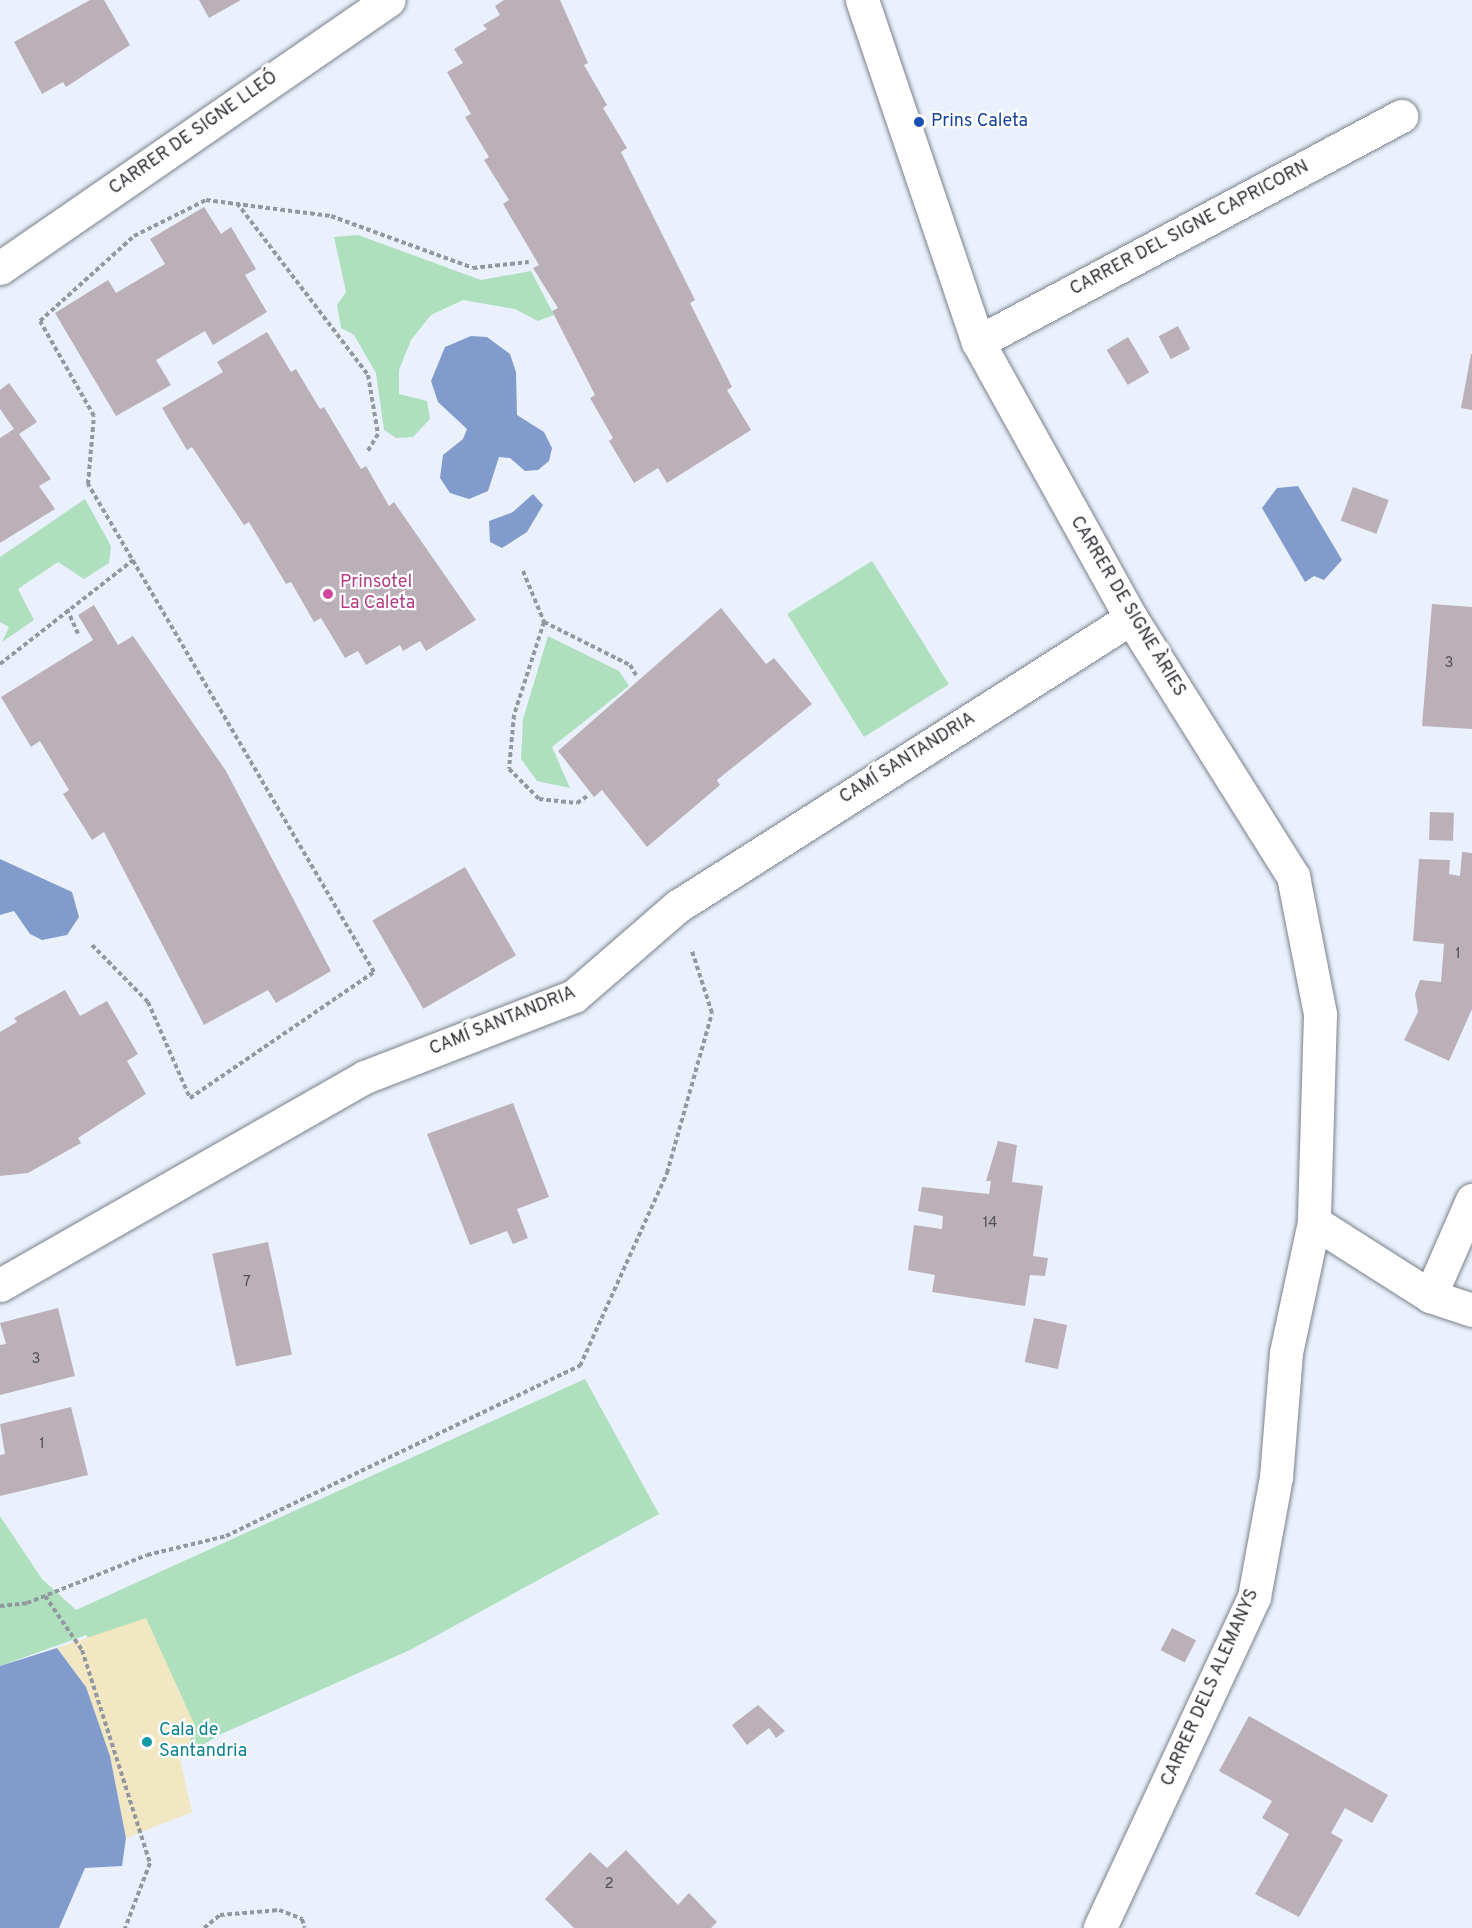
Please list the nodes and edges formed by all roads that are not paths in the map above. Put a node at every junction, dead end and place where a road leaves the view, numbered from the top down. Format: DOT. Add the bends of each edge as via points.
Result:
graph roads {
  1 [pos="389,0"];
  2 [pos="862,0"];
  3 [pos="1401,116"];
  4 [pos="0,268"];
  5 [pos="978,342"];
  6 [pos="1131,618"];
  7 [pos="1472,1200"];
  8 [pos="1314,1222"];
  9 [pos="0,1285"];
  10 [pos="1430,1296"];
  11 [pos="1472,1311"];
  12 [pos="1100,1928"];
  1 -- 4 [label="street, CARRER DE SIGNE LLEÓ"];
  2 -- 5 [label="street, CARRER DE SIGNE ÀRIES"];
  3 -- 5 [label="street, CARRER DEL SIGNE CAPRICORN"];
  5 -- 6 [label="street, CARRER DE SIGNE ÀRIES"];
  6 -- 8 [label="street, CARRER DE SIGNE ÀRIES" via="1293,876 1320,1014"];
  6 -- 9 [label="street, CAMÍ SANTANDRIA" via="678,906 574,996 365,1077"];
  7 -- 10 [label="street"];
  8 -- 10 [label="street"];
  8 -- 12 [label="street, CARRER DELS ALEMANYS" via="1286,1353 1276,1477 1254,1598"];
  10 -- 11 [label="street"];
}
